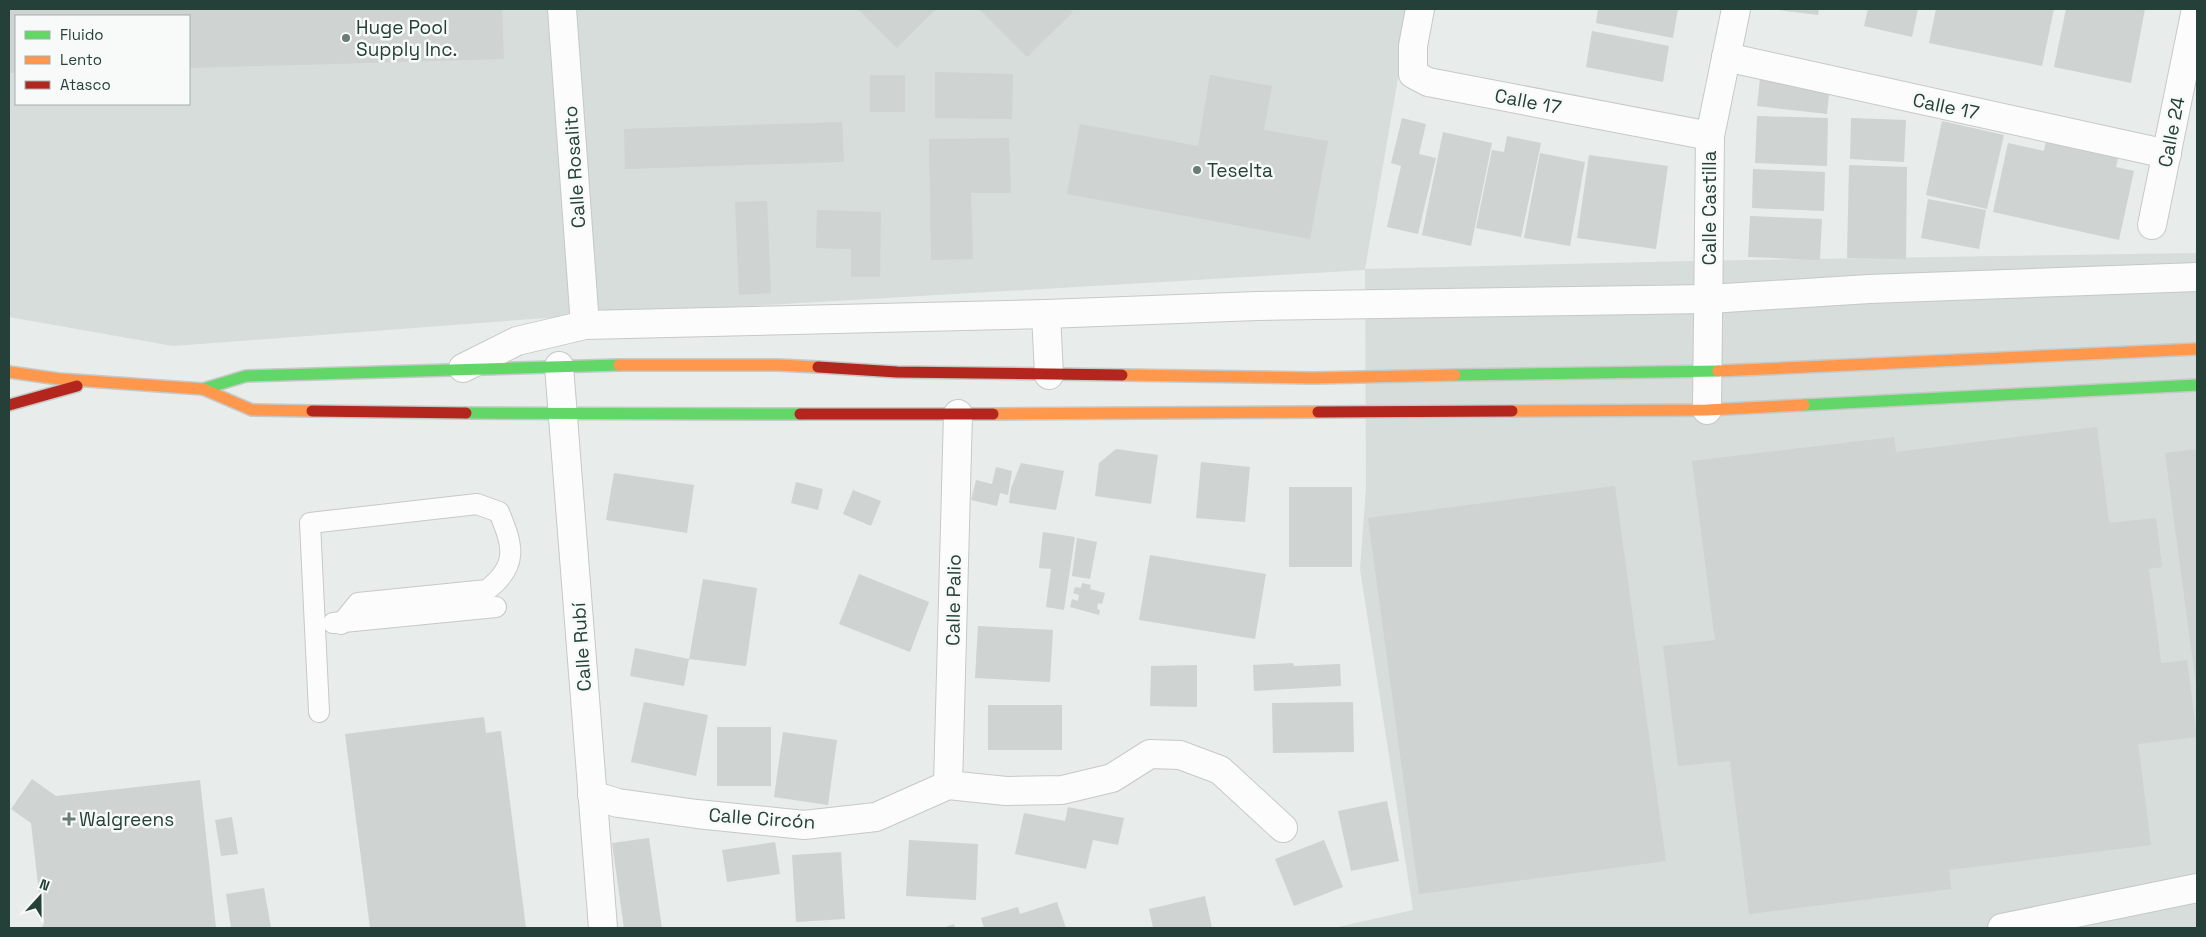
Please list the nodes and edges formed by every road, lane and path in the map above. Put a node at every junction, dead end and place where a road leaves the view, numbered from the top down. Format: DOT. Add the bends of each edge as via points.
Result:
graph roads {
  1 [pos="562,9"];
  2 [pos="1420,9"];
  3 [pos="1736,9"];
  4 [pos="2196,9"];
  5 [pos="1726,57"];
  6 [pos="1710,136"];
  7 [pos="2167,154"];
  8 [pos="2152,225"];
  9 [pos="2197,277"];
  10 [pos="1709,299"];
  11 [pos="1046,314"];
  12 [pos="585,325"];
  13 [pos="2197,349"];
  14 [pos="559,366"];
  15 [pos="463,368"];
  16 [pos="1708,371"];
  17 [pos="9,372"];
  18 [pos="1049,375"];
  19 [pos="93,382"];
  20 [pos="2197,385"];
  21 [pos="203,389"];
  22 [pos="9,405"];
  23 [pos="1706,410"];
  24 [pos="562,414"];
  25 [pos="958,414"];
  26 [pos="496,607"];
  27 [pos="314,621"];
  28 [pos="341,624"];
  29 [pos="319,712"];
  30 [pos="948,786"];
  31 [pos="592,795"];
  32 [pos="1283,828"];
  33 [pos="2197,888"];
  34 [pos="603,928"];
  35 [pos="2002,928"];
  1 -- 12 [label="street, Calle Rosalito"];
  2 -- 6 [label="street, Calle 17" via="1413,46 1413,74 1428,82"];
  3 -- 5 [label="street, Calle Castilla"];
  4 -- 7 [label="street, Calle 24"];
  5 -- 6 [label="street, Calle Castilla"];
  5 -- 7 [label="street, Calle 17"];
  6 -- 10 [label="street, Calle Castilla"];
  7 -- 8 [label="street, Calle 24"];
  9 -- 10 [label="street" via="1869,289"];
  10 -- 11 [label="street" via="1257,306"];
  10 -- 16 [label="street, Calle Castilla"];
  11 -- 12 [label="street"];
  11 -- 18 [label="street"];
  12 -- 15 [label="street" via="517,341"];
  13 -- 16 [label="street"];
  14 -- 15 [label="street"];
  14 -- 18 [label="street" via="778,365 897,372"];
  14 -- 24 [label="street, Calle Rubí"];
  15 -- 21 [label="street" via="246,376"];
  16 -- 18 [label="street" via="1314,378"];
  16 -- 23 [label="street, Calle Castilla"];
  17 -- 19 [label="street"];
  19 -- 21 [label="street"];
  19 -- 22 [label="street"];
  20 -- 23 [label="street"];
  21 -- 24 [label="street" via="252,410"];
  23 -- 25 [label="street"];
  24 -- 25 [label="street"];
  24 -- 31 [label="street, Calle Rubí"];
  25 -- 30 [label="street, Calle Palio"];
  26 -- 28 [label="lane"];
  27 -- 28 [label="lane"];
  27 -- 28 [label="lane" via="310,523 477,504 499,512 508,534 512,561 502,578 487,590 358,603"];
  27 -- 29 [label="lane"];
  30 -- 31 [label="street, Calle Circón" via="876,817 804,825 697,814"];
  30 -- 32 [label="street, Calle Circón" via="1006,791 1062,790 1112,778 1150,754 1180,755 1220,770"];
  31 -- 34 [label="street, Calle Rubí"];
  33 -- 35 [label="street"];
}
